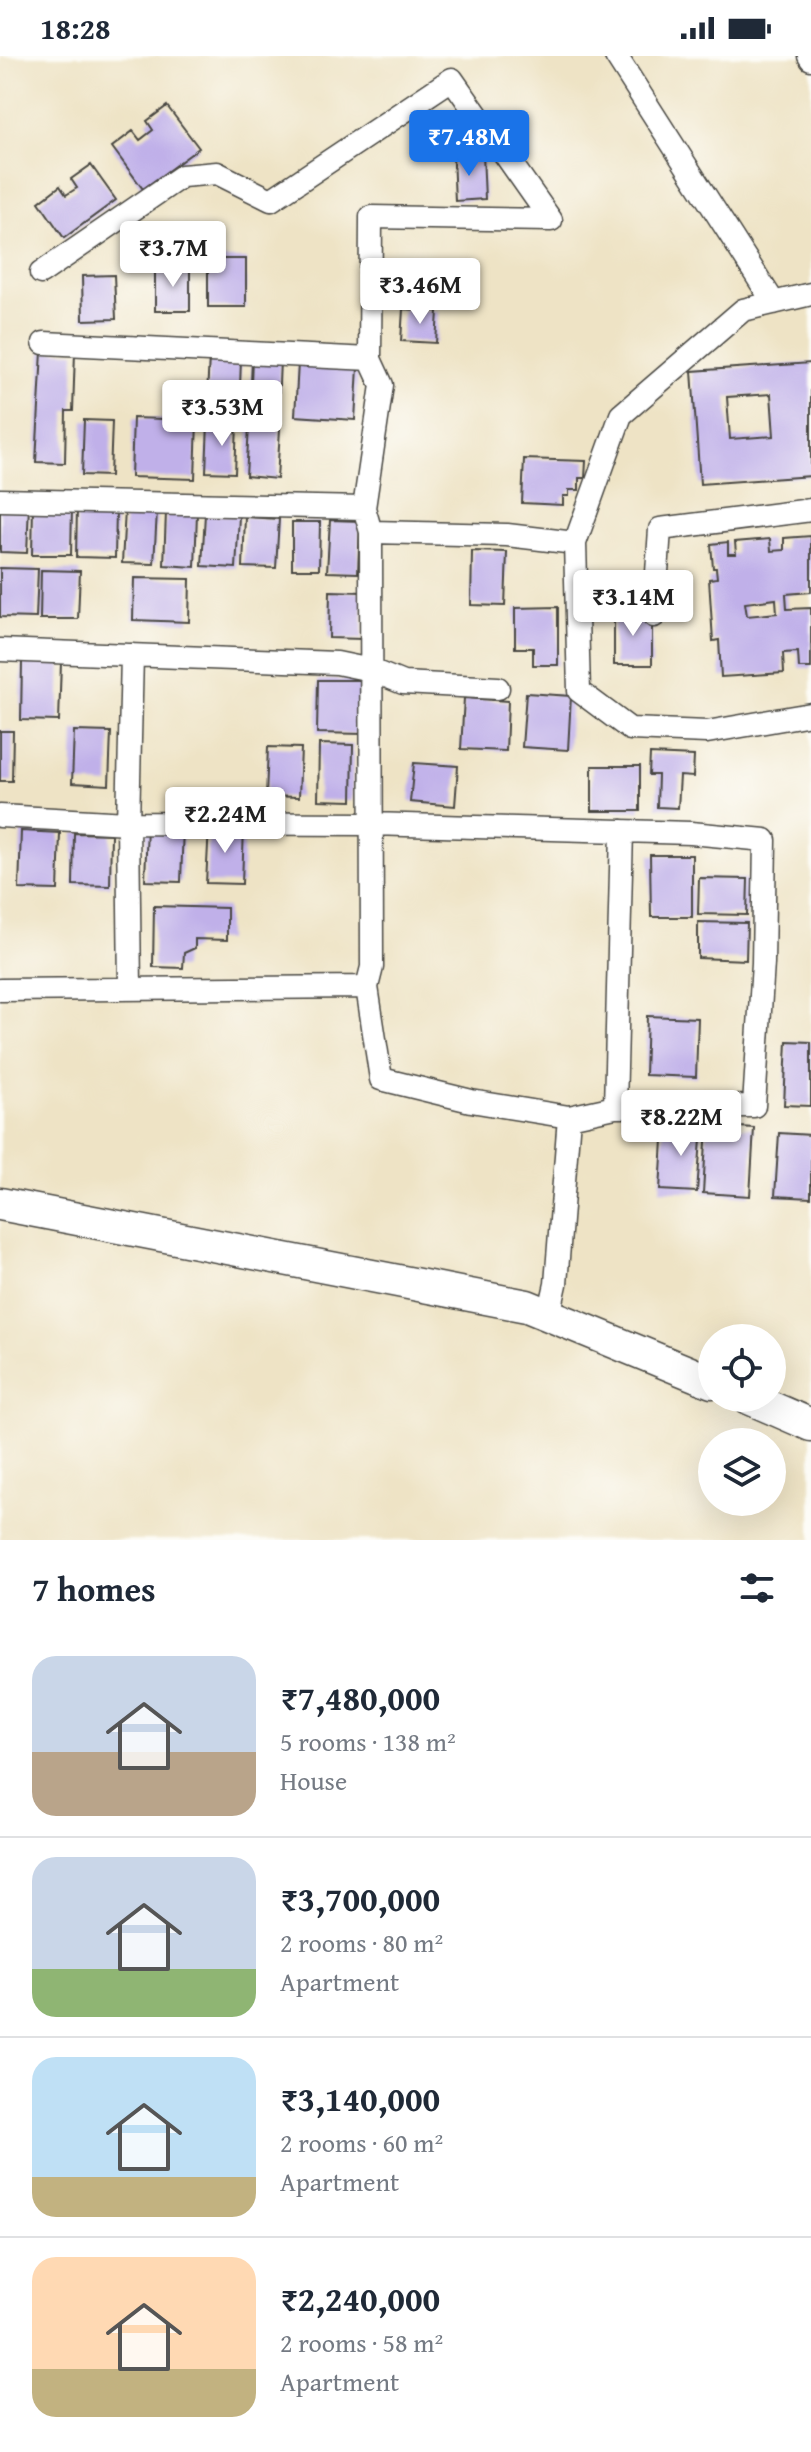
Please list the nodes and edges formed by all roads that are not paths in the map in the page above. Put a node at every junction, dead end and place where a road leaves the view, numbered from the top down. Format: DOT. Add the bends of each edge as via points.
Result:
graph roads {
  1 [pos="616,56"];
  2 [pos="41,273"];
  3 [pos="811,294"];
  4 [pos="774,303"];
  5 [pos="44,343"];
  6 [pos="370,359"];
  7 [pos="0,500"];
  8 [pos="364,508"];
  9 [pos="811,510"];
  10 [pos="371,532"];
  11 [pos="575,543"];
  12 [pos="654,616"];
  13 [pos="0,650"];
  14 [pos="132,655"];
  15 [pos="371,670"];
  16 [pos="498,688"];
  17 [pos="811,714"];
  18 [pos="0,816"];
  19 [pos="128,823"];
  20 [pos="371,824"];
  21 [pos="622,831"];
  22 [pos="367,987"];
  23 [pos="130,989"];
  24 [pos="0,990"];
  25 [pos="615,1107"];
  26 [pos="569,1117"];
  27 [pos="0,1204"];
  28 [pos="549,1315"];
  29 [pos="698,1376"];
  30 [pos="781,1412"];
  31 [pos="811,1425"];
  1 -- 4 [label="street"];
  2 -- 6 [label="street" via="182,176 217,173 271,200 452,79 551,220 371,217"];
  3 -- 4 [label="street"];
  4 -- 11 [label="street" via="743,310 621,415"];
  5 -- 6 [label="street"];
  6 -- 8 [label="street" via="382,385"];
  7 -- 8 [label="street"];
  8 -- 10 [label="street"];
  9 -- 12 [label="street" via="660,529"];
  10 -- 11 [label="street" via="507,535"];
  10 -- 15 [label="street"];
  11 -- 17 [label="street" via="579,691 630,729 707,732"];
  13 -- 14 [label="street"];
  14 -- 15 [label="street" via="337,663"];
  14 -- 19 [label="street"];
  15 -- 16 [label="street" via="403,683"];
  15 -- 20 [label="street"];
  18 -- 19 [label="street"];
  19 -- 20 [label="street"];
  19 -- 23 [label="street"];
  20 -- 21 [label="street"];
  20 -- 22 [label="street" via="372,967"];
  21 -- 25 [label="street"];
  21 -- 25 [label="street" via="765,840 763,963 754,1106"];
  22 -- 23 [label="street"];
  22 -- 26 [label="street" via="381,1079"];
  23 -- 24 [label="street"];
  25 -- 26 [label="street"];
  26 -- 28 [label="street"];
  27 -- 28 [label="street" via="527,1306"];
  28 -- 29 [label="street"];
  30 -- 31 [label="street"];
}
